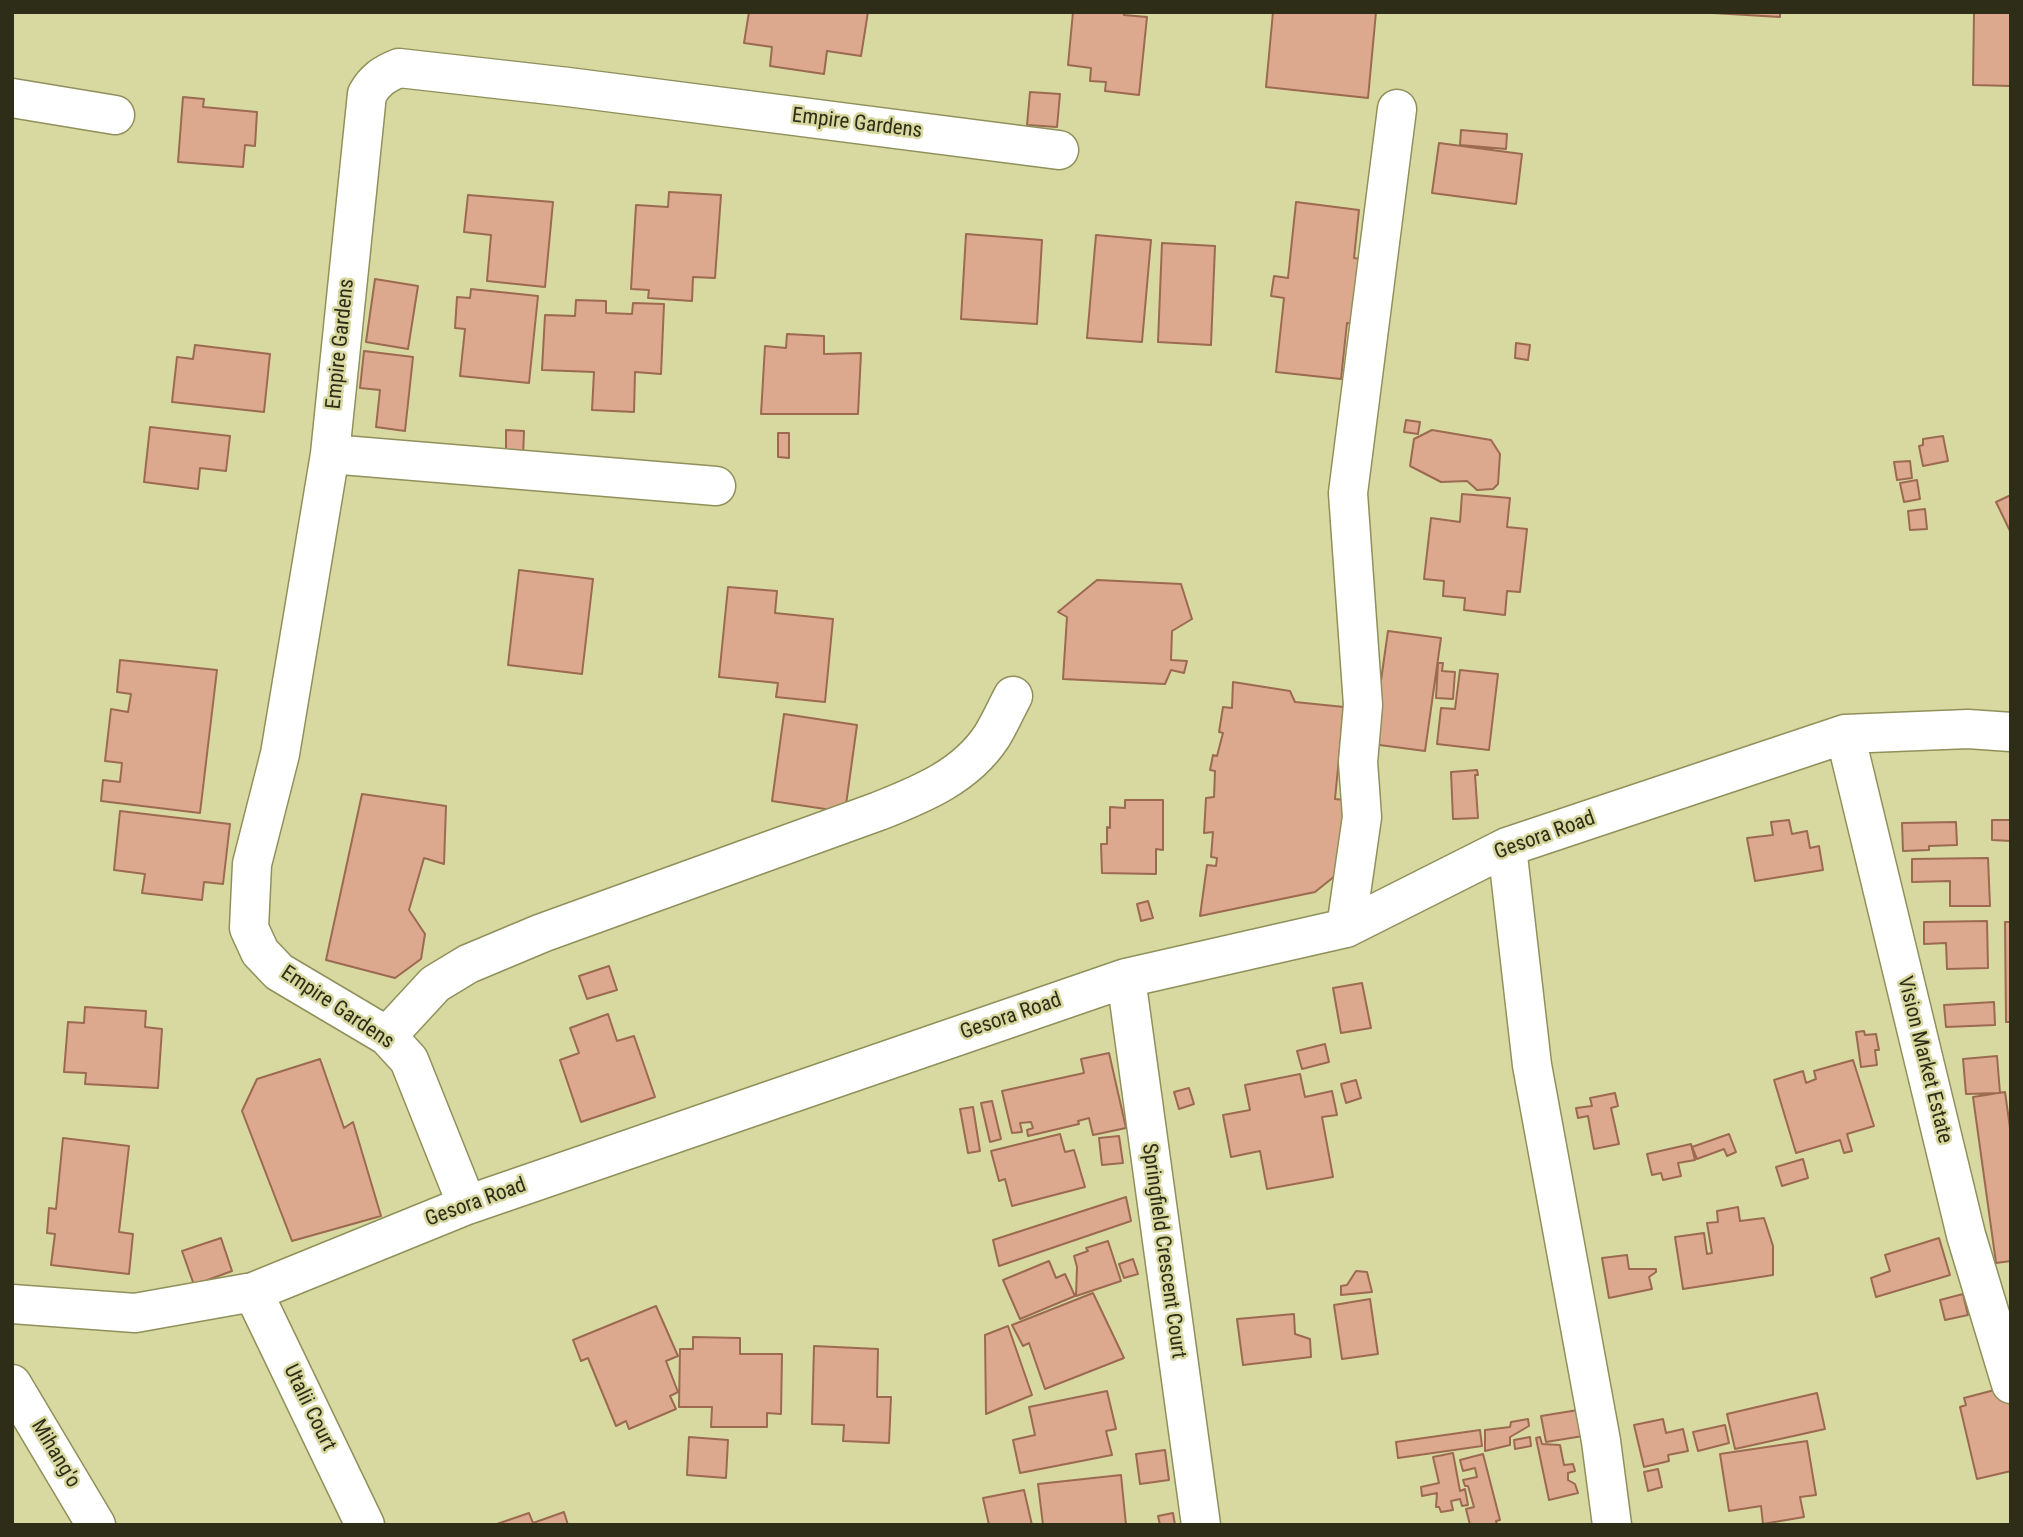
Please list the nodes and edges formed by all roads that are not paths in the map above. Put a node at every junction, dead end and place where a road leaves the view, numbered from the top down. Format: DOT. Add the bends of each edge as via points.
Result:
graph roads {
  1 [pos="12,98"];
  2 [pos="1397,109"];
  3 [pos="115,115"];
  4 [pos="1059,150"];
  5 [pos="330,454"];
  6 [pos="716,486"];
  7 [pos="1013,696"];
  8 [pos="2011,732"];
  9 [pos="1845,734"];
  10 [pos="1507,847"];
  11 [pos="1346,928"];
  12 [pos="1126,978"];
  13 [pos="387,1036"];
  14 [pos="467,1205"];
  15 [pos="253,1292"];
  16 [pos="12,1304"];
  17 [pos="12,1384"];
  18 [pos="2011,1384"];
  19 [pos="96,1525"];
  20 [pos="365,1525"];
  21 [pos="1201,1525"];
  22 [pos="1612,1525"];
  1 -- 3 [label="street"];
  2 -- 11 [label="street" via="1348,493 1363,705 1358,762 1362,817"];
  4 -- 5 [label="street, Empire Gardens" via="541,83 399,68 384,74 367,94"];
  5 -- 6 [label="street"];
  5 -- 13 [label="street, Empire Gardens" via="281,754 252,864 249,928 260,952 279,972"];
  7 -- 13 [label="street" via="991,737 965,767 932,789 468,964 435,984"];
  8 -- 9 [label="street, Gesora Road" via="1968,729"];
  9 -- 10 [label="street, Gesora Road"];
  9 -- 18 [label="street, Vision Market Estate" via="1966,1235"];
  10 -- 11 [label="street, Gesora Road"];
  10 -- 22 [label="street" via="1532,1065 1601,1441"];
  11 -- 12 [label="street, Gesora Road"];
  12 -- 14 [label="street, Gesora Road"];
  12 -- 21 [label="street, Springfield Crescent Court"];
  13 -- 14 [label="street, Empire Gardens" via="409,1060"];
  14 -- 15 [label="street, Gesora Road"];
  15 -- 16 [label="street, Gesora Road" via="135,1313"];
  15 -- 20 [label="street, Utalii Court"];
  17 -- 19 [label="street, Mihang'o"];
}
